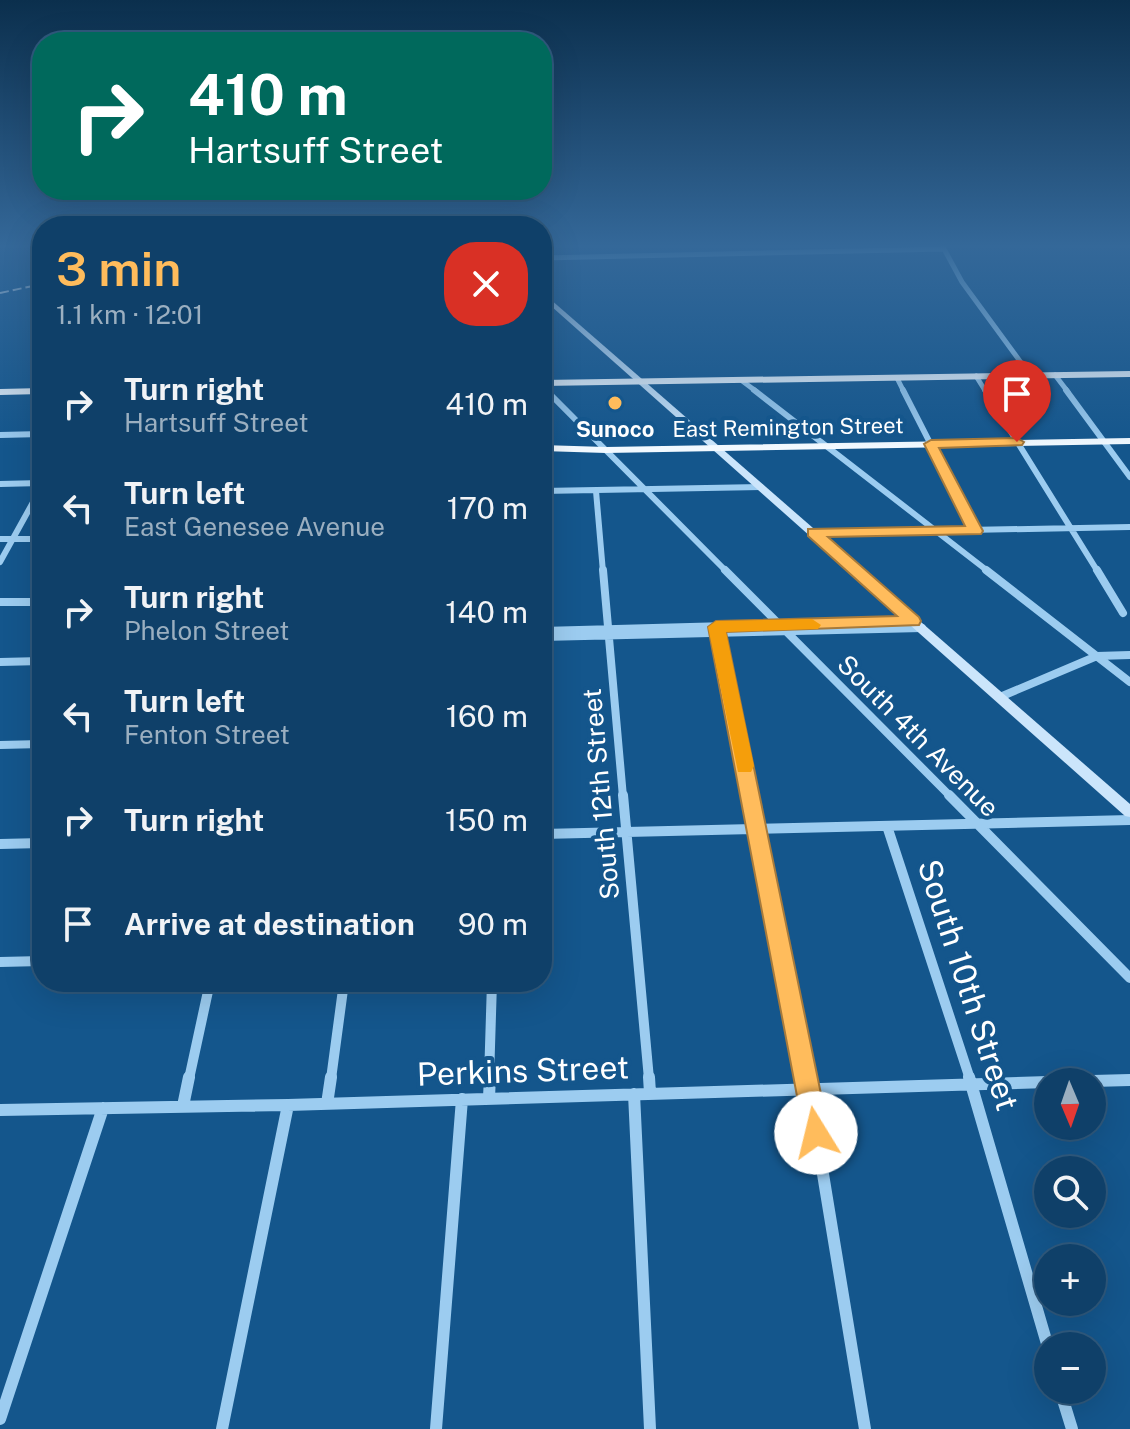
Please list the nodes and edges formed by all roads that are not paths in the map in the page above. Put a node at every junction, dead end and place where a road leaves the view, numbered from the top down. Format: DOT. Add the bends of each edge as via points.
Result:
graph roads {
  1 [pos="564,314"];
  2 [pos="985,314"];
  3 [pos="1130,374"];
  4 [pos="1030,375"];
  5 [pos="1055,375"];
  6 [pos="976,376"];
  7 [pos="897,378"];
  8 [pos="741,380"];
  9 [pos="641,382"];
  10 [pos="552,385"];
  11 [pos="32,391"];
  12 [pos="0,392"];
  13 [pos="552,395"];
  14 [pos="32,434"];
  15 [pos="0,435"];
  16 [pos="1103,441"];
  17 [pos="1130,441"];
  18 [pos="1017,442"];
  19 [pos="931,444"];
  20 [pos="827,446"];
  21 [pos="552,448"];
  22 [pos="717,449"];
  23 [pos="606,450"];
  24 [pos="1130,477"];
  25 [pos="0,484"];
  26 [pos="32,485"];
  27 [pos="761,487"];
  28 [pos="646,490"];
  29 [pos="552,491"];
  30 [pos="596,491"];
  31 [pos="32,504"];
  32 [pos="1130,527"];
  33 [pos="1071,529"];
  34 [pos="936,531"];
  35 [pos="975,531"];
  36 [pos="813,533"];
  37 [pos="0,539"];
  38 [pos="13,539"];
  39 [pos="32,539"];
  40 [pos="0,562"];
  41 [pos="0,602"];
  42 [pos="32,602"];
  43 [pos="1123,613"];
  44 [pos="917,624"];
  45 [pos="783,629"];
  46 [pos="717,630"];
  47 [pos="552,631"];
  48 [pos="609,633"];
  49 [pos="552,636"];
  50 [pos="1130,655"];
  51 [pos="1097,656"];
  52 [pos="32,661"];
  53 [pos="0,662"];
  54 [pos="1130,682"];
  55 [pos="1000,697"];
  56 [pos="32,744"];
  57 [pos="0,745"];
  58 [pos="1130,797"];
  59 [pos="1117,800"];
  60 [pos="1130,812"];
  61 [pos="1130,820"];
  62 [pos="976,823"];
  63 [pos="887,826"];
  64 [pos="757,829"];
  65 [pos="626,832"];
  66 [pos="552,834"];
  67 [pos="32,843"];
  68 [pos="0,844"];
  69 [pos="32,961"];
  70 [pos="0,962"];
  71 [pos="1130,978"];
  72 [pos="208,992"];
  73 [pos="343,992"];
  74 [pos="492,992"];
  75 [pos="1130,1080"];
  76 [pos="1106,1081"];
  77 [pos="1034,1082"];
  78 [pos="971,1084"];
  79 [pos="809,1089"];
  80 [pos="650,1093"];
  81 [pos="634,1094"];
  82 [pos="489,1097"];
  83 [pos="462,1099"];
  84 [pos="327,1104"];
  85 [pos="288,1105"];
  86 [pos="183,1106"];
  87 [pos="103,1108"];
  88 [pos="0,1110"];
  89 [pos="1044,1332"];
  90 [pos="1064,1404"];
  91 [pos="0,1419"];
  92 [pos="222,1429"];
  93 [pos="436,1429"];
  94 [pos="650,1429"];
  95 [pos="865,1429"];
  96 [pos="1072,1429"];
  1 -- 9 [label="main road"];
  2 -- 4 [label="street"];
  3 -- 5 [label="highway"];
  4 -- 5 [label="highway"];
  4 -- 6 [label="highway"];
  5 -- 16 [label="street"];
  6 -- 7 [label="highway"];
  6 -- 18 [label="street"];
  7 -- 8 [label="highway"];
  7 -- 19 [label="street"];
  8 -- 9 [label="highway"];
  8 -- 20 [label="street"];
  9 -- 10 [label="highway"];
  9 -- 22 [label="main road"];
  11 -- 12 [label="highway"];
  13 -- 23 [label="street, South 4th Avenue"];
  14 -- 15 [label="street"];
  16 -- 17 [label="highway, East Remington Street"];
  16 -- 18 [label="highway, East Remington Street"];
  16 -- 24 [label="street"];
  18 -- 19 [label="highway, East Remington Street"];
  18 -- 33 [label="street"];
  19 -- 20 [label="highway, East Remington Street"];
  19 -- 35 [label="street"];
  20 -- 22 [label="highway, East Remington Street"];
  20 -- 34 [label="street"];
  21 -- 23 [label="highway, East Remington Street"];
  22 -- 23 [label="highway, East Remington Street"];
  22 -- 27 [label="main road"];
  23 -- 28 [label="street, South 4th Avenue"];
  25 -- 26 [label="street"];
  27 -- 28 [label="street"];
  27 -- 36 [label="main road"];
  28 -- 30 [label="street"];
  28 -- 45 [label="street, South 4th Avenue"];
  29 -- 30 [label="street"];
  30 -- 48 [label="street, South 12th Street"];
  31 -- 38 [label="street"];
  32 -- 33 [label="street"];
  33 -- 35 [label="street"];
  33 -- 43 [label="street"];
  34 -- 35 [label="street"];
  34 -- 36 [label="street"];
  34 -- 51 [label="street"];
  36 -- 44 [label="main road"];
  37 -- 38 [label="street"];
  38 -- 39 [label="street"];
  38 -- 40 [label="street"];
  41 -- 42 [label="street"];
  44 -- 45 [label="street"];
  44 -- 55 [label="main road"];
  45 -- 46 [label="street"];
  45 -- 62 [label="street, South 4th Avenue"];
  46 -- 48 [label="street"];
  46 -- 64 [label="street"];
  47 -- 48 [label="street"];
  48 -- 49 [label="street"];
  48 -- 65 [label="street, South 12th Street"];
  50 -- 51 [label="street"];
  51 -- 54 [label="street"];
  51 -- 55 [label="street"];
  52 -- 53 [label="street"];
  55 -- 59 [label="main road"];
  56 -- 57 [label="street"];
  58 -- 59 [label="street"];
  59 -- 60 [label="main road"];
  61 -- 62 [label="street"];
  62 -- 63 [label="street"];
  62 -- 71 [label="street, South 4th Avenue"];
  63 -- 64 [label="street"];
  63 -- 78 [label="street, South 10th Street"];
  64 -- 65 [label="street"];
  64 -- 79 [label="street"];
  65 -- 66 [label="street"];
  65 -- 80 [label="street, South 12th Street"];
  67 -- 68 [label="street"];
  69 -- 70 [label="street"];
  72 -- 86 [label="street"];
  73 -- 84 [label="street"];
  74 -- 82 [label="street"];
  75 -- 76 [label="street"];
  77 -- 78 [label="street, Perkins Street"];
  78 -- 79 [label="street, Perkins Street"];
  78 -- 89 [label="street, South 10th Street"];
  79 -- 80 [label="street, Perkins Street"];
  79 -- 95 [label="street"];
  80 -- 81 [label="street, Perkins Street"];
  81 -- 82 [label="street, Perkins Street"];
  81 -- 94 [label="street"];
  82 -- 83 [label="street, Perkins Street"];
  83 -- 84 [label="street, Perkins Street"];
  83 -- 93 [label="street"];
  84 -- 85 [label="street, Perkins Street"];
  85 -- 86 [label="street, Perkins Street"];
  85 -- 92 [label="street"];
  86 -- 87 [label="street, Perkins Street"];
  87 -- 88 [label="street, Perkins Street"];
  87 -- 91 [label="street"];
  90 -- 96 [label="street"];
}
